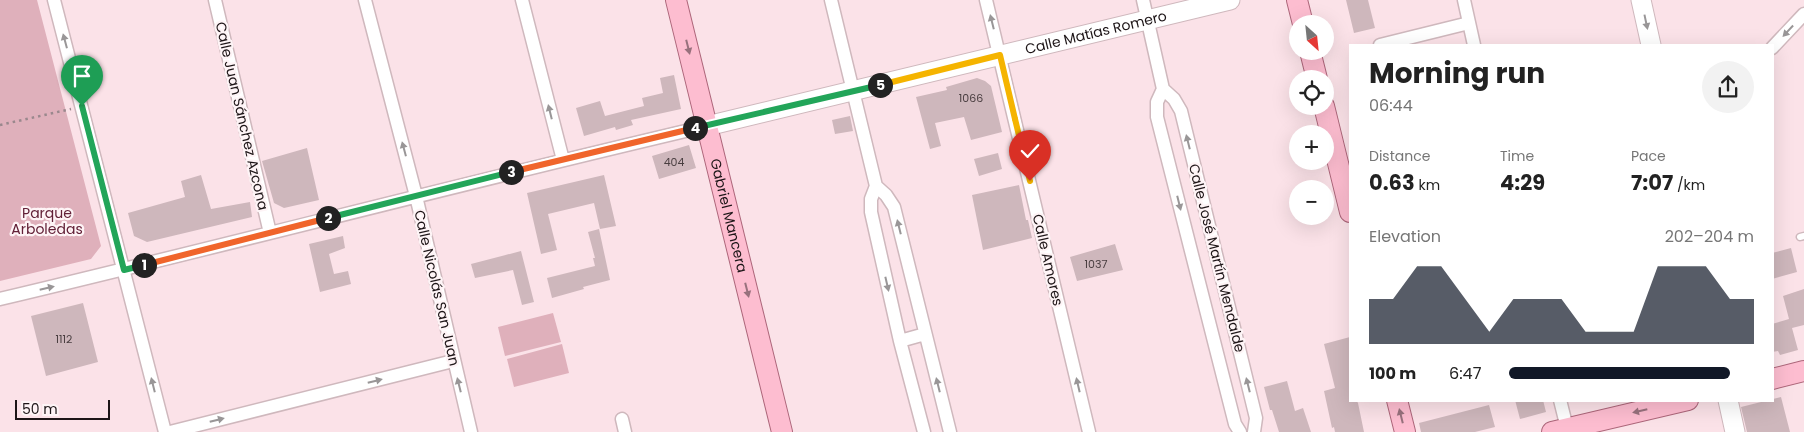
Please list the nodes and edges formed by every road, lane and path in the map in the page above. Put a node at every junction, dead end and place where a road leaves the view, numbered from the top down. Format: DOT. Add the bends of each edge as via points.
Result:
graph roads {
  1 [pos="54,0"];
  2 [pos="215,0"];
  3 [pos="365,0"];
  4 [pos="522,0"];
  5 [pos="676,0"];
  6 [pos="831,0"];
  7 [pos="986,0"];
  8 [pos="1143,0"];
  9 [pos="1230,0"];
  10 [pos="1297,0"];
  11 [pos="1464,0"];
  12 [pos="1641,0"];
  13 [pos="1804,14"];
  14 [pos="1301,15"];
  15 [pos="1147,20"];
  16 [pos="1469,23"];
  17 [pos="1384,44"];
  18 [pos="1474,44"];
  19 [pos="1651,44"];
  20 [pos="1774,46"];
  21 [pos="1000,55"];
  22 [pos="1163,89"];
  23 [pos="854,91"];
  24 [pos="82,106"];
  25 [pos="1326,115"];
  26 [pos="0,125"];
  27 [pos="707,126"];
  28 [pos="562,160"];
  29 [pos="876,186"];
  30 [pos="416,196"];
  31 [pos="1349,208"];
  32 [pos="270,233"];
  33 [pos="124,270"];
  34 [pos="0,299"];
  35 [pos="925,334"];
  36 [pos="900,341"];
  37 [pos="453,361"];
  38 [pos="1804,371"];
  39 [pos="1774,378"];
  40 [pos="1397,402"];
  41 [pos="1560,402"];
  42 [pos="1679,402"];
  43 [pos="1728,402"];
  44 [pos="622,419"];
  45 [pos="1559,430"];
  46 [pos="165,432"];
  47 [pos="170,432"];
  48 [pos="471,432"];
  49 [pos="625,432"];
  50 [pos="782,432"];
  51 [pos="924,432"];
  52 [pos="950,432"];
  53 [pos="1089,432"];
  54 [pos="1240,432"];
  55 [pos="1254,432"];
  56 [pos="1404,432"];
  57 [pos="1735,432"];
  24 -- 1 [label="street, one-way"];
  2 -- 32 [label="street, Calle Juan Sánchez Azcona"];
  30 -- 3 [label="street, Calle Nicolás San Juan, one-way"];
  28 -- 4 [label="street, one-way"];
  5 -- 27 [label="main road, Gabriel Mancera, one-way"];
  6 -- 23 [label="street"];
  21 -- 7 [label="street, Calle Amores, one-way"];
  8 -- 15 [label="street, Calle José Martín Mendalde"];
  9 -- 15 [label="street, Calle Matías Romero"];
  10 -- 14 [label="main road"];
  11 -- 16 [label="street"];
  12 -- 19 [label="street, one-way"];
  13 -- 20 [label="street, one-way"];
  15 -- 21 [label="street, Calle Matías Romero"];
  15 -- 22 [label="street, Calle José Martín Mendalde"];
  16 -- 17 [label="street"];
  16 -- 18 [label="street"];
  21 -- 23 [label="street, Calle Matías Romero"];
  53 -- 21 [label="street, Calle Amores, one-way"];
  22 -- 54 [label="street, Calle José Martín Mendalde, one-way" via="1157,102 1157,117 1235,424"];
  55 -- 22 [label="street, Calle José Martín Mendalde, one-way" via="1256,418 1181,112 1174,98"];
  23 -- 27 [label="street, Calle Matías Romero"];
  23 -- 29 [label="street"];
  24 -- 26 [label="path"];
  24 -- 33 [label="street"];
  25 -- 31 [label="main road"];
  27 -- 28 [label="street, Calle Matías Romero"];
  27 -- 50 [label="main road, Gabriel Mancera, one-way"];
  28 -- 30 [label="street, Calle Matías Romero"];
  35 -- 29 [label="street, one-way" via="894,207"];
  29 -- 36 [label="street, one-way" via="870,212"];
  30 -- 32 [label="street, Calle Matías Romero"];
  30 -- 37 [label="street, Calle Nicolás San Juan"];
  32 -- 33 [label="street, Calle Matías Romero"];
  34 -- 33 [label="street, Calle Matías Romero, one-way"];
  46 -- 33 [label="street, one-way"];
  35 -- 36 [label="street"];
  52 -- 35 [label="street, one-way"];
  36 -- 51 [label="street"];
  47 -- 37 [label="street, one-way"];
  48 -- 37 [label="street, Calle Nicolás San Juan, one-way"];
  38 -- 39 [label="main road"];
  56 -- 40 [label="main road, one-way"];
  41 -- 45 [label="street"];
  42 -- 45 [label="main road, one-way"];
  43 -- 57 [label="street"];
  44 -- 49 [label="street"];
}
